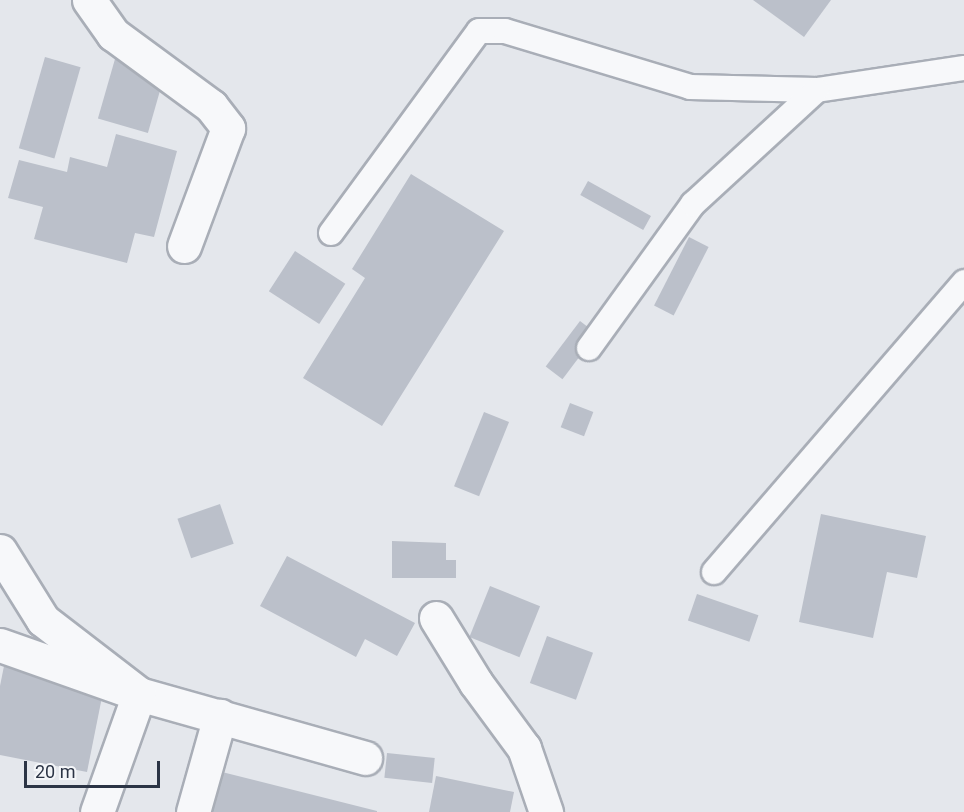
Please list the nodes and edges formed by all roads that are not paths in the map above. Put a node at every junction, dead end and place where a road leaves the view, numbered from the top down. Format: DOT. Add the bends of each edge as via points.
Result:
graph roads {
  1 [pos="89,0"];
  2 [pos="964,68"];
  3 [pos="818,90"];
  4 [pos="331,233"];
  5 [pos="184,246"];
  6 [pos="964,282"];
  7 [pos="589,348"];
  8 [pos="0,551"];
  9 [pos="714,572"];
  10 [pos="436,618"];
  11 [pos="0,645"];
  12 [pos="139,694"];
  13 [pos="220,716"];
  14 [pos="365,758"];
  15 [pos="97,812"];
  16 [pos="194,812"];
  17 [pos="546,812"];
  1 -- 5 [label="street" via="113,34 211,106 228,128"];
  2 -- 3 [label="lane"];
  3 -- 4 [label="lane" via="690,87 506,31 479,31"];
  3 -- 7 [label="lane" via="693,204"];
  6 -- 9 [label="lane"];
  8 -- 12 [label="street" via="43,620"];
  10 -- 17 [label="street" via="476,683 524,748"];
  11 -- 12 [label="street"];
  12 -- 13 [label="street"];
  12 -- 15 [label="street"];
  13 -- 14 [label="street"];
  13 -- 16 [label="street"];
}
